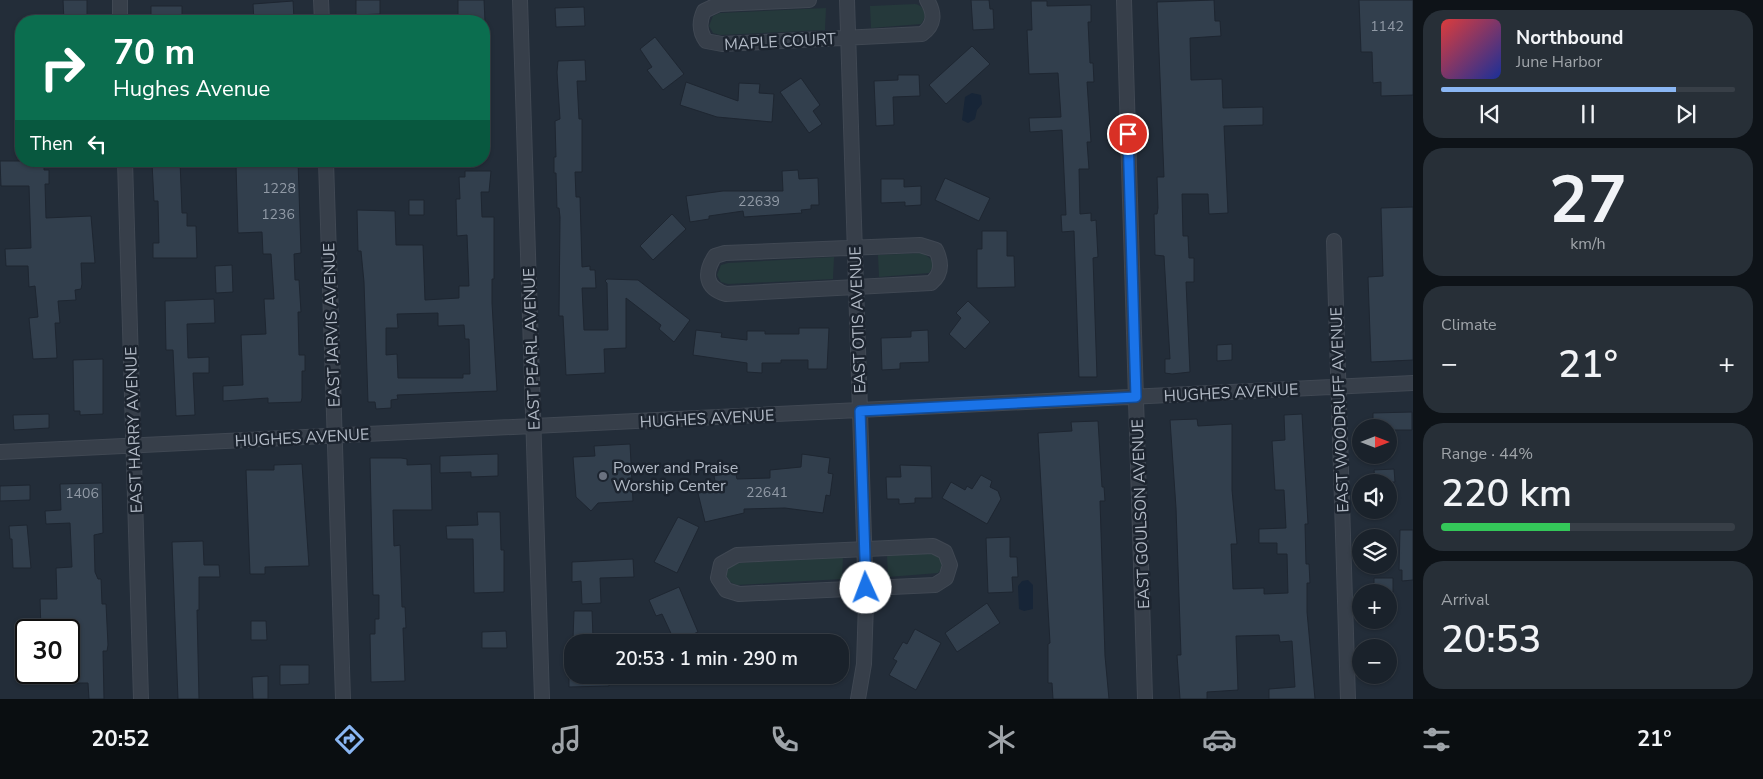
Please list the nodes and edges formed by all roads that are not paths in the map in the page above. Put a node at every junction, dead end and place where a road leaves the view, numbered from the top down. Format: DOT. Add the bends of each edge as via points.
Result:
graph roads {
  1 [pos="120,0"];
  2 [pos="321,0"];
  3 [pos="520,0"];
  4 [pos="809,0"];
  5 [pos="846,0"];
  6 [pos="927,0"];
  7 [pos="1124,0"];
  8 [pos="120,15"];
  9 [pos="322,15"];
  10 [pos="848,38"];
  11 [pos="125,167"];
  12 [pos="326,167"];
  13 [pos="1334,241"];
  14 [pos="854,248"];
  15 [pos="856,288"];
  16 [pos="1413,384"];
  17 [pos="1338,387"];
  18 [pos="1136,397"];
  19 [pos="860,411"];
  20 [pos="533,427"];
  21 [pos="335,436"];
  22 [pos="134,445"];
  23 [pos="0,452"];
  24 [pos="864,548"];
  25 [pos="866,588"];
  26 [pos="141,699"];
  27 [pos="343,699"];
  28 [pos="542,699"];
  29 [pos="858,699"];
  30 [pos="1145,699"];
  31 [pos="1348,699"];
  1 -- 8 [label="street"];
  2 -- 9 [label="street"];
  3 -- 20 [label="street, EAST PEARL AVENUE"];
  4 -- 10 [label="street, MAPLE COURT" via="719,4 704,11 700,29 706,41 722,44"];
  5 -- 10 [label="street, EAST OTIS AVENUE"];
  6 -- 10 [label="street, MAPLE COURT" via="932,7 933,18 929,29 922,34"];
  7 -- 18 [label="street, EAST GOULSON AVENUE"];
  10 -- 14 [label="street, EAST OTIS AVENUE"];
  11 -- 22 [label="street, EAST HARRY AVENUE"];
  12 -- 21 [label="street, EAST JARVIS AVENUE"];
  13 -- 17 [label="street, EAST WOODRUFF AVENUE"];
  14 -- 15 [label="street, EAST OTIS AVENUE"];
  14 -- 15 [label="street" via="930,247 936,250 941,268 938,278 931,283"];
  14 -- 15 [label="street" via="725,253 715,256 706,277 709,285 726,294"];
  15 -- 19 [label="street, EAST OTIS AVENUE"];
  16 -- 17 [label="street, HUGHES AVENUE"];
  17 -- 18 [label="street, HUGHES AVENUE"];
  17 -- 31 [label="street, EAST WOODRUFF AVENUE"];
  18 -- 19 [label="street, HUGHES AVENUE"];
  18 -- 30 [label="street, EAST GOULSON AVENUE"];
  19 -- 20 [label="street, HUGHES AVENUE"];
  19 -- 24 [label="street, EAST OTIS AVENUE"];
  20 -- 21 [label="street, HUGHES AVENUE"];
  20 -- 28 [label="street, EAST PEARL AVENUE"];
  21 -- 22 [label="street, HUGHES AVENUE"];
  21 -- 27 [label="street, EAST JARVIS AVENUE"];
  22 -- 23 [label="street, HUGHES AVENUE"];
  22 -- 26 [label="street, EAST HARRY AVENUE"];
  24 -- 25 [label="street, EAST OTIS AVENUE"];
  24 -- 25 [label="street" via="933,546 945,552 950,565 946,578 935,585"];
  24 -- 25 [label="street" via="737,555 721,564 718,578 726,590 739,594"];
  25 -- 29 [label="street, EAST OTIS AVENUE" via="865,640"];
}
